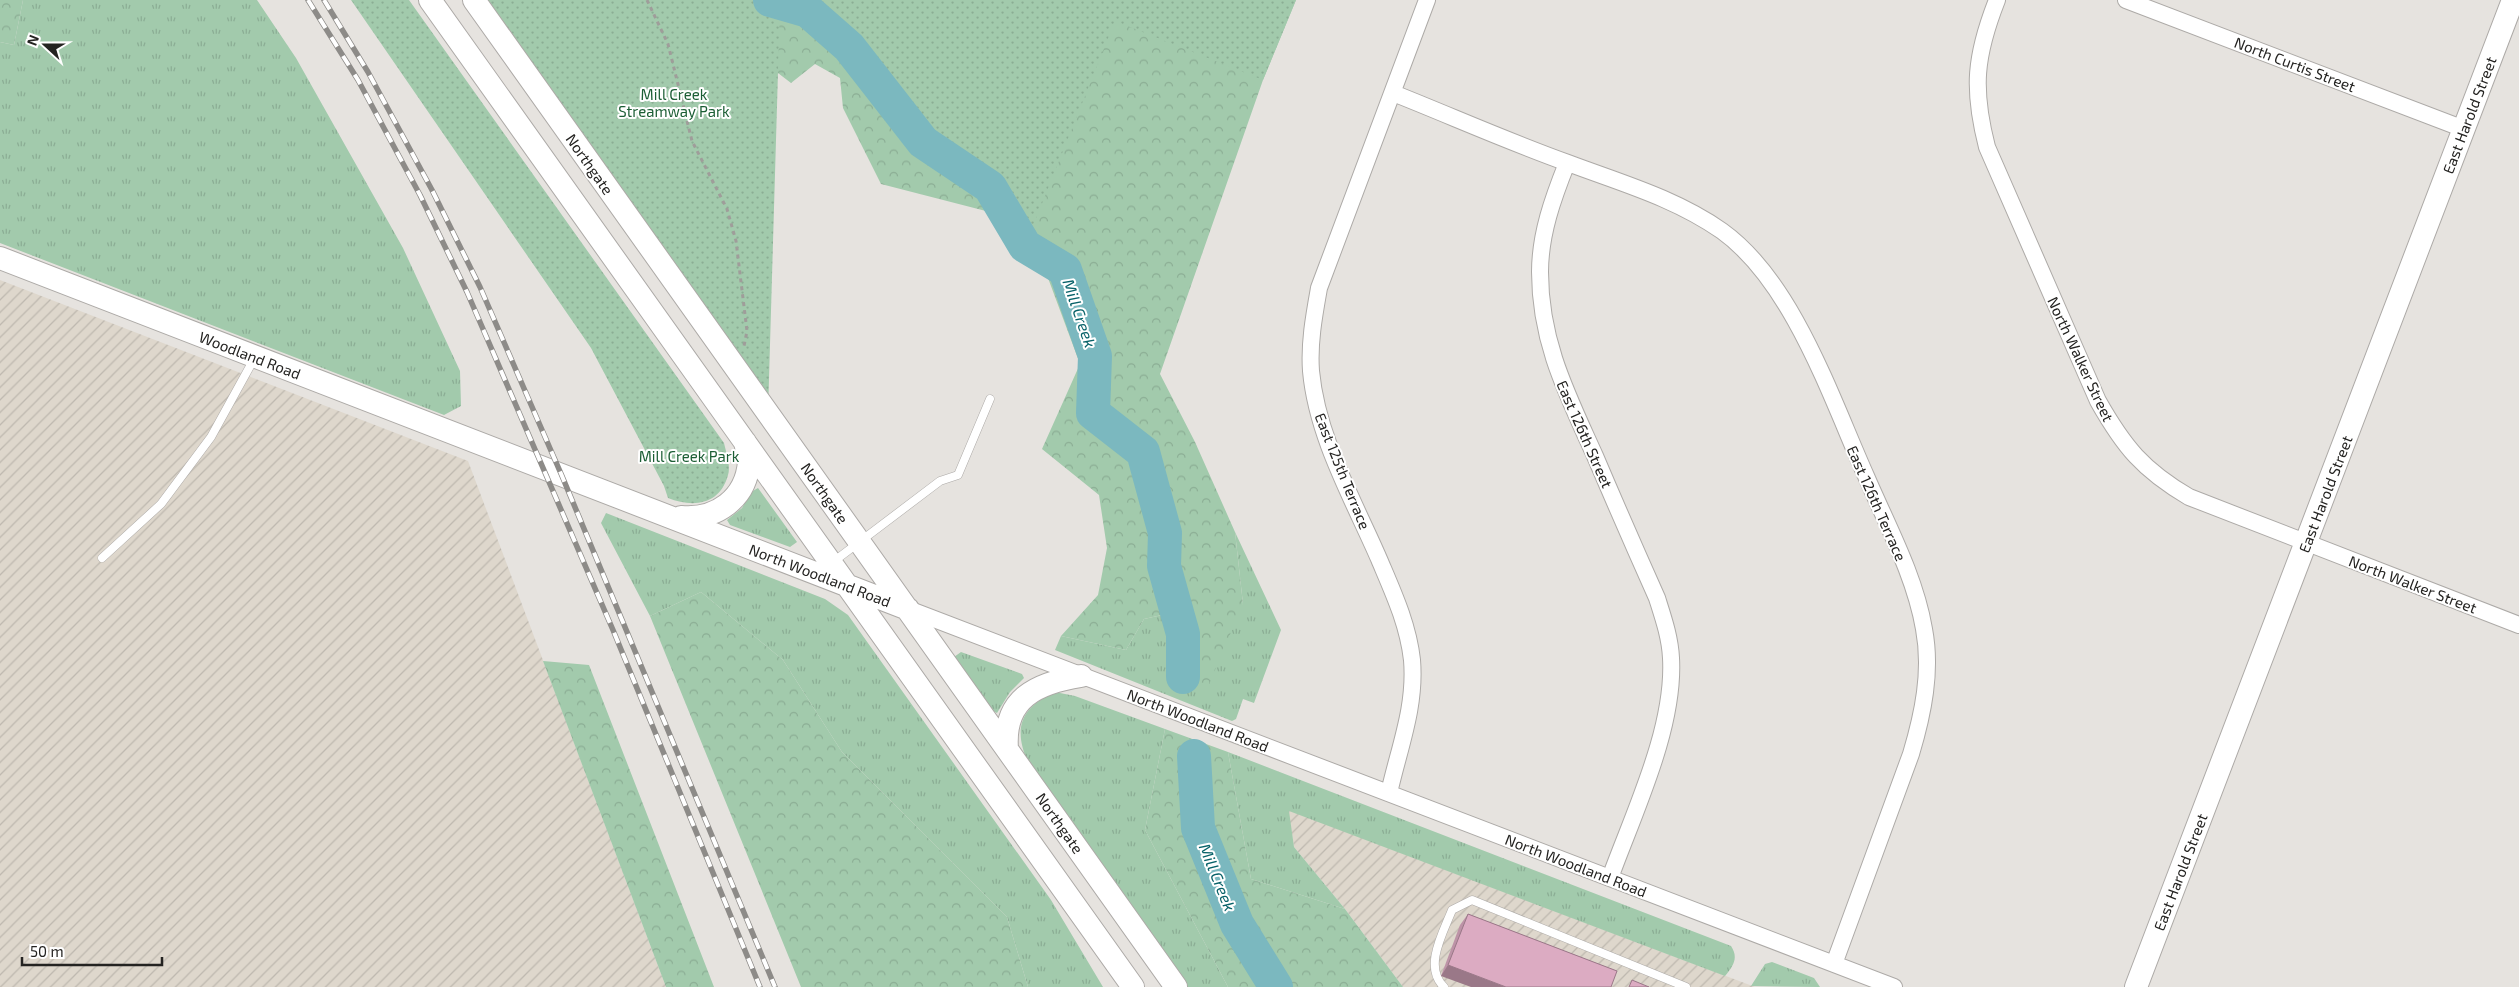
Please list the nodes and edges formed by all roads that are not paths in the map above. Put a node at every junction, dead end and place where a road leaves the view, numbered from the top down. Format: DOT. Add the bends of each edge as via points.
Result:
graph roads {
  1 [pos="430,0"];
  2 [pos="474,0"];
  3 [pos="1426,0"];
  4 [pos="1997,0"];
  5 [pos="2126,0"];
  6 [pos="2514,0"];
  7 [pos="1393,93"];
  8 [pos="2464,129"];
  9 [pos="1567,163"];
  10 [pos="0,258"];
  11 [pos="255,357"];
  12 [pos="990,399"];
  13 [pos="745,442"];
  14 [pos="501,453"];
  15 [pos="671,516"];
  16 [pos="859,542"];
  17 [pos="2306,543"];
  18 [pos="102,558"];
  19 [pos="831,563"];
  20 [pos="848,586"];
  21 [pos="908,609"];
  22 [pos="2519,625"];
  23 [pos="1081,676"];
  24 [pos="1007,749"];
  25 [pos="1389,794"];
  26 [pos="1610,878"];
  27 [pos="1834,964"];
  28 [pos="1133,987"];
  29 [pos="1176,987"];
  30 [pos="1444,987"];
  31 [pos="1686,987"];
  32 [pos="1894,987"];
  33 [pos="2136,987"];
  1 -- 13 [label="main road"];
  2 -- 16 [label="main road, Northgate"];
  3 -- 7 [label="street, East 125th Terrace"];
  4 -- 17 [label="street, North Walker Street" via="1987,26 1977,74 1978,113 1987,148 2098,401 2117,435 2140,462 2182,492"];
  5 -- 8 [label="street, North Curtis Street"];
  6 -- 8 [label="main road, East Harold Street"];
  7 -- 9 [label="street"];
  7 -- 25 [label="street, East 125th Terrace" via="1318,288 1311,332 1311,370 1324,430 1406,626 1412,660 1413,695 1408,726"];
  8 -- 17 [label="main road, East Harold Street"];
  9 -- 26 [label="street, East 126th Street" via="1549,214 1540,271 1542,309 1549,344 1562,382 1657,598 1671,656 1670,695 1659,742"];
  9 -- 27 [label="street, East 126th Terrace" via="1694,213 1725,234 1756,263 1786,304 1808,347 1904,562 1920,608 1925,630 1927,680 1919,726"];
  10 -- 11 [label="main road, Woodland Road"];
  11 -- 14 [label="main road, Woodland Road"];
  11 -- 18 [label="lane" via="211,437 166,496"];
  12 -- 16 [label="lane" via="958,475 940,481"];
  13 -- 15 [label="main road" via="749,461 739,491 730,503 706,517"];
  13 -- 19 [label="main road"];
  14 -- 15 [label="main road, North Woodland Road"];
  15 -- 20 [label="main road, North Woodland Road"];
  16 -- 19 [label="lane"];
  16 -- 21 [label="main road, Northgate"];
  17 -- 22 [label="street, North Walker Street"];
  17 -- 33 [label="main road, East Harold Street"];
  19 -- 20 [label="main road"];
  20 -- 21 [label="main road, North Woodland Road"];
  20 -- 28 [label="main road"];
  21 -- 23 [label="street, North Woodland Road"];
  21 -- 24 [label="main road, Northgate"];
  23 -- 24 [label="main road" via="1039,686 1026,695 1008,720"];
  23 -- 25 [label="street, North Woodland Road"];
  24 -- 29 [label="main road, Northgate"];
  25 -- 26 [label="street, North Woodland Road"];
  26 -- 27 [label="street, North Woodland Road"];
  27 -- 32 [label="street, North Woodland Road"];
  30 -- 31 [label="lane" via="1438,982 1434,970 1437,949 1452,910 1472,900"];
}
